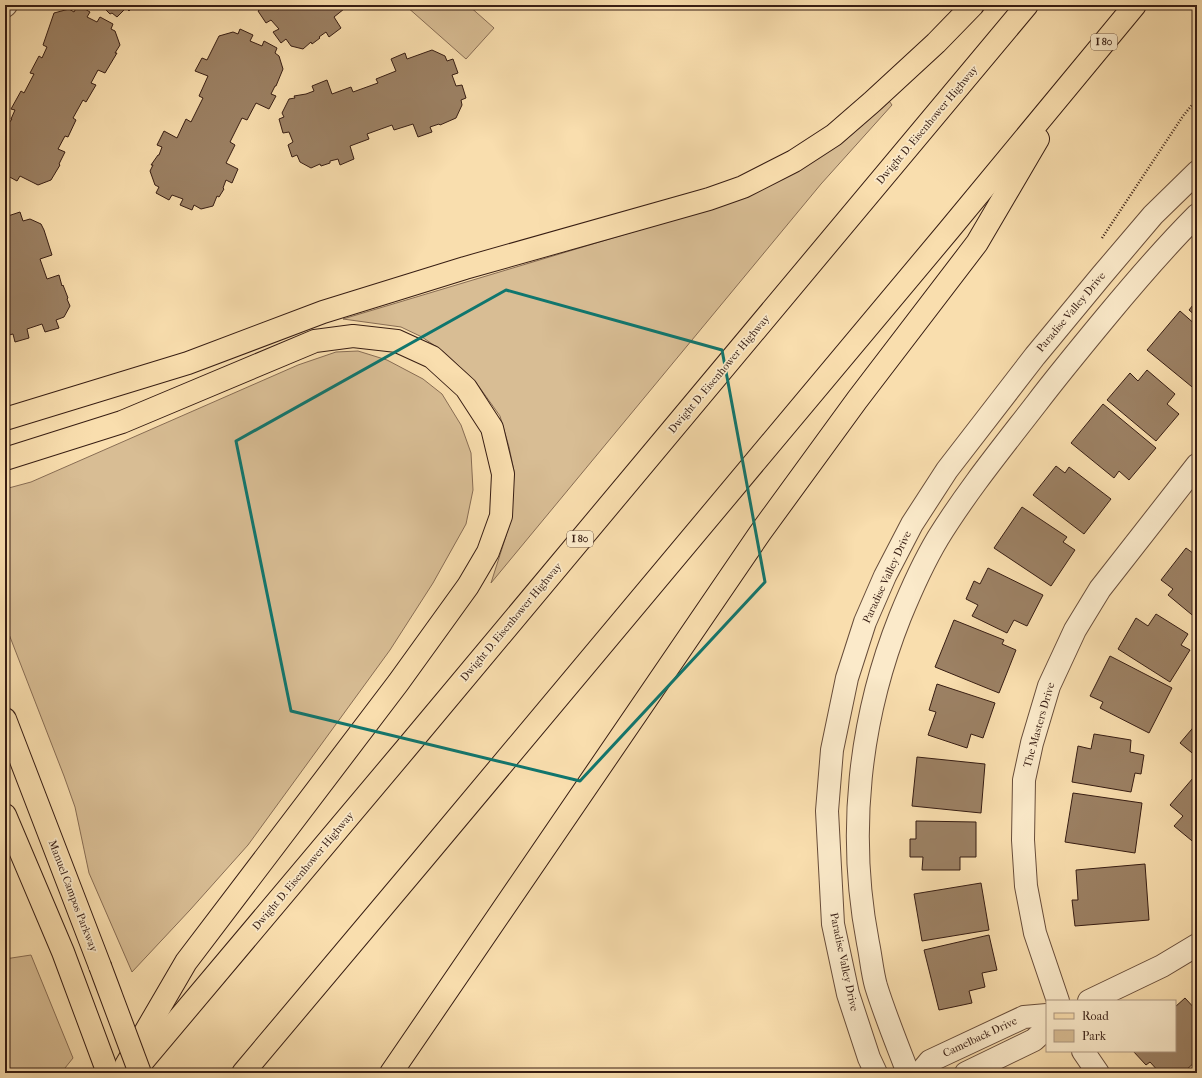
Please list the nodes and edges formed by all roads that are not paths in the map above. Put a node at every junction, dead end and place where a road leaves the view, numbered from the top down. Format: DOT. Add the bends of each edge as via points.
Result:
graph roads {
  1 [pos="973,5"];
  2 [pos="1027,5"];
  3 [pos="1135,5"];
  4 [pos="1072,79"];
  5 [pos="1197,172"];
  6 [pos="1197,215"];
  7 [pos="5,419"];
  8 [pos="5,459"];
  9 [pos="1197,465"];
  10 [pos="5,719"];
  11 [pos="5,815"];
  12 [pos="1197,945"];
  13 [pos="1058,1000"];
  14 [pos="1092,1000"];
  15 [pos="1046,1015"];
  16 [pos="1046,1029"];
  17 [pos="1084,1052"];
  18 [pos="108,1073"];
  19 [pos="122,1073"];
  20 [pos="133,1073"];
  21 [pos="140,1073"];
  22 [pos="243,1073"];
  23 [pos="391,1073"];
  24 [pos="876,1073"];
  25 [pos="908,1073"];
  26 [pos="920,1073"];
  27 [pos="966,1073"];
  28 [pos="1098,1073"];
  1 -- 7 [label="main road" via="936,43 834,135 794,161 743,187 331,310 188,363"];
  2 -- 20 [label="main road, Dwight D. Eisenhower Highway / I 80"];
  3 -- 4 [label="main road, I 80"];
  4 -- 22 [label="main road, I 80" via="949,230"];
  4 -- 23 [label="main road" via="977,243 857,400 760,533"];
  5 -- 24 [label="street, Paradise Valley Drive" via="1153,215 1102,275 1035,356 947,470 912,524 865,622 847,678 832,750 827,811 833,924 848,994"];
  6 -- 25 [label="street" via="1110,312 972,487 937,540 910,591 892,638 875,692 862,758 857,814 858,869 863,920 876,984"];
  8 -- 19 [label="main road" via="122,422 315,342 353,336 397,341 432,357 466,388 492,428 503,474 501,516 488,552 468,586 398,683 186,962"];
  9 -- 13 [label="street, The Masters Drive" via="1100,589 1074,630 1049,686 1032,743 1024,780 1023,840 1026,886 1035,933"];
  10 -- 21 [label="main road, Manuel Campos Parkway, bridge"];
  11 -- 18 [label="main road" via="63,952"];
  12 -- 14 [label="street" via="1162,966"];
  15 -- 26 [label="street, Camelback Drive" via="1024,1017 930,1061"];
  16 -- 27 [label="street" via="1034,1040"];
  17 -- 28 [label="street"];
}
